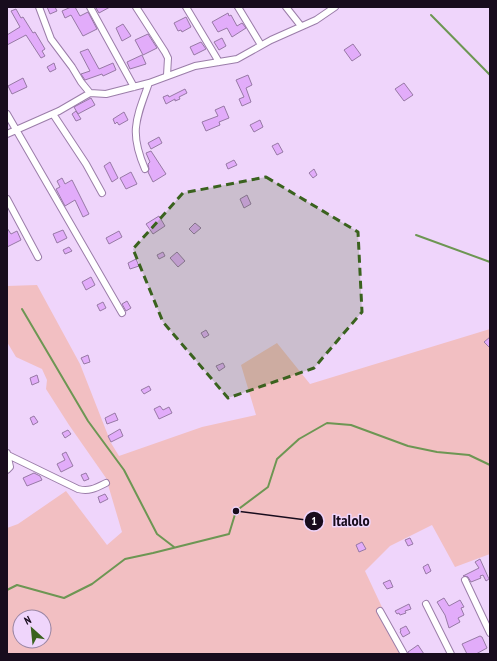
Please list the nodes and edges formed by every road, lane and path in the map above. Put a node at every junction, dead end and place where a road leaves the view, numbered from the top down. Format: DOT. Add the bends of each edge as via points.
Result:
graph roads {
  1 [pos="39,7"];
  2 [pos="90,7"];
  3 [pos="136,7"];
  4 [pos="186,7"];
  5 [pos="238,7"];
  6 [pos="286,7"];
  7 [pos="335,7"];
  8 [pos="301,26"];
  9 [pos="261,45"];
  10 [pos="219,62"];
  11 [pos="168,75"];
  12 [pos="149,83"];
  13 [pos="134,87"];
  14 [pos="90,93"];
  15 [pos="7,114"];
  16 [pos="53,114"];
  17 [pos="16,129"];
  18 [pos="7,134"];
  19 [pos="145,169"];
  20 [pos="102,193"];
  21 [pos="7,199"];
  22 [pos="38,257"];
  23 [pos="122,313"];
  24 [pos="7,453"];
  25 [pos="7,470"];
  26 [pos="106,483"];
  27 [pos="465,580"];
  28 [pos="426,604"];
  29 [pos="380,611"];
  30 [pos="490,633"];
  31 [pos="404,654"];
  32 [pos="451,654"];
  1 -- 14 [label="street" via="51,39"];
  2 -- 13 [label="street"];
  3 -- 11 [label="street" via="168,58"];
  4 -- 10 [label="street"];
  5 -- 9 [label="street"];
  6 -- 8 [label="street"];
  7 -- 8 [label="street" via="316,20"];
  8 -- 9 [label="street"];
  9 -- 10 [label="street" via="237,59"];
  10 -- 11 [label="street" via="191,67"];
  11 -- 12 [label="street"];
  12 -- 13 [label="street"];
  12 -- 19 [label="street" via="135,126 135,140"];
  13 -- 14 [label="street" via="106,94"];
  14 -- 16 [label="street"];
  15 -- 17 [label="street"];
  16 -- 17 [label="street"];
  16 -- 20 [label="street"];
  17 -- 18 [label="street"];
  17 -- 23 [label="street"];
  21 -- 22 [label="street"];
  24 -- 25 [label="street" via="10,464"];
  24 -- 26 [label="street" via="78,489 87,491"];
  27 -- 30 [label="street"];
  28 -- 32 [label="street"];
  29 -- 31 [label="street"];
}
